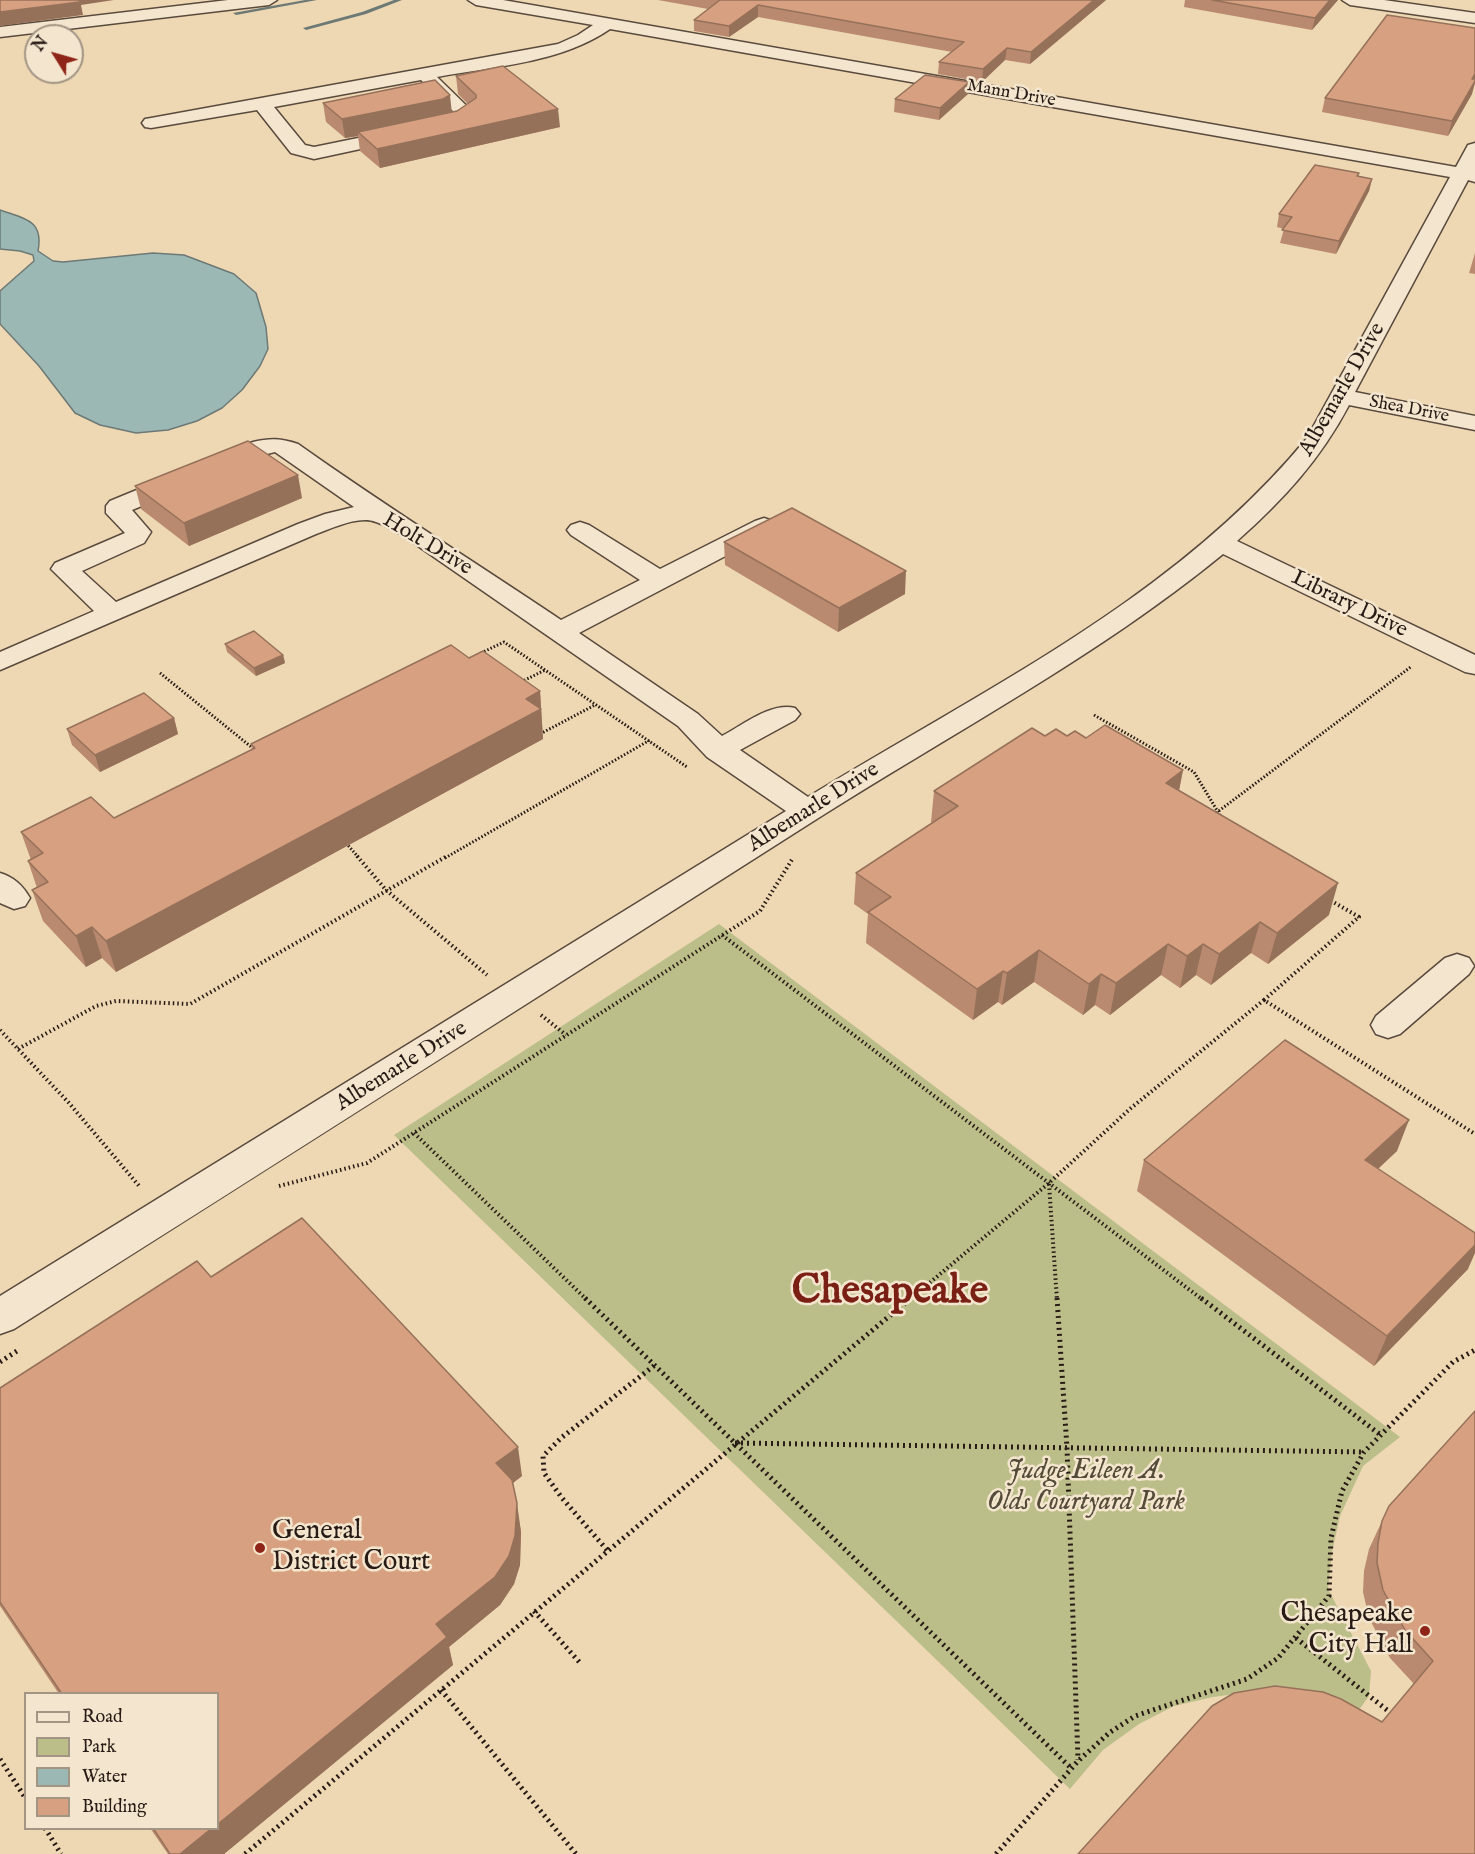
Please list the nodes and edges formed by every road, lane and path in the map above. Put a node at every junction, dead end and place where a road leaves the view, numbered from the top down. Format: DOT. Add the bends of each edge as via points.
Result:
graph roads {
  1 [pos="269,0"];
  2 [pos="476,0"];
  3 [pos="1350,0"];
  4 [pos="1475,18"];
  5 [pos="607,23"];
  6 [pos="0,32"];
  7 [pos="424,74"];
  8 [pos="262,104"];
  9 [pos="151,123"];
  10 [pos="1471,166"];
  11 [pos="1342,397"];
  12 [pos="1475,423"];
  13 [pos="381,514"];
  14 [pos="783,516"];
  15 [pos="580,530"];
  16 [pos="1222,544"];
  17 [pos="660,581"];
  18 [pos="112,613"];
  19 [pos="561,632"];
  20 [pos="473,657"];
  21 [pos="0,662"];
  22 [pos="1417,662"];
  23 [pos="1475,666"];
  24 [pos="544,670"];
  25 [pos="160,673"];
  26 [pos="513,687"];
  27 [pos="595,705"];
  28 [pos="785,714"];
  29 [pos="1094,715"];
  30 [pos="1127,734"];
  31 [pos="538,735"];
  32 [pos="1118,739"];
  33 [pos="650,740"];
  34 [pos="718,750"];
  35 [pos="256,751"];
  36 [pos="693,771"];
  37 [pos="807,811"];
  38 [pos="1217,812"];
  39 [pos="1209,818"];
  40 [pos="1225,820"];
  41 [pos="776,831"];
  42 [pos="345,842"];
  43 [pos="386,890"];
  44 [pos="1320,895"];
  45 [pos="722,935"];
  46 [pos="1456,966"];
  47 [pos="514,998"];
  48 [pos="1264,1000"];
  49 [pos="1388,1025"];
  50 [pos="0,1030"];
  51 [pos="566,1035"];
  52 [pos="18,1048"];
  53 [pos="414,1133"];
  54 [pos="1475,1134"];
  55 [pos="1048,1183"];
  56 [pos="269,1189"];
  57 [pos="164,1215"];
  58 [pos="0,1317"];
  59 [pos="30,1343"];
  60 [pos="1475,1350"];
  61 [pos="0,1362"];
  62 [pos="655,1365"];
  63 [pos="1382,1436"];
  64 [pos="735,1443"];
  65 [pos="1067,1448"];
  66 [pos="1364,1452"];
  67 [pos="608,1550"];
  68 [pos="534,1611"];
  69 [pos="1296,1638"];
  70 [pos="581,1664"];
  71 [pos="441,1690"];
  72 [pos="1398,1719"];
  73 [pos="0,1759"];
  74 [pos="1078,1761"];
  75 [pos="1071,1768"];
  76 [pos="24,1796"];
  77 [pos="46,1830"];
  78 [pos="61,1854"];
  79 [pos="245,1854"];
  80 [pos="576,1854"];
  81 [pos="996,1854"];
  1 -- 6 [label="street"];
  2 -- 5 [label="street, Mann Drive"];
  3 -- 4 [label="street"];
  5 -- 7 [label="street" via="562,48"];
  5 -- 10 [label="street, Mann Drive"];
  7 -- 8 [label="street"];
  7 -- 8 [label="street" via="467,115 464,119 314,153 298,149"];
  8 -- 9 [label="street"];
  10 -- 11 [label="street, Albemarle Drive"];
  11 -- 12 [label="street, Shea Drive"];
  11 -- 16 [label="street, Albemarle Drive" via="1296,469"];
  13 -- 18 [label="street, Holt Drive" via="365,512 333,519"];
  13 -- 18 [label="street" via="289,449 277,445 262,447 119,506 119,513 138,532 135,538 64,569"];
  13 -- 19 [label="street, Holt Drive" via="411,530"];
  14 -- 17 [label="street"];
  15 -- 17 [label="street"];
  16 -- 23 [label="street, Library Drive"];
  16 -- 37 [label="street, Albemarle Drive" via="1051,663"];
  17 -- 19 [label="street"];
  18 -- 21 [label="street, Holt Drive"];
  19 -- 34 [label="street, Holt Drive" via="688,720"];
  20 -- 24 [label="path" via="504,642"];
  22 -- 38 [label="path"];
  24 -- 26 [label="path"];
  24 -- 27 [label="path"];
  25 -- 35 [label="path"];
  27 -- 31 [label="path"];
  27 -- 33 [label="path"];
  28 -- 34 [label="street"];
  29 -- 30 [label="path"];
  30 -- 32 [label="path"];
  30 -- 38 [label="path" via="1194,772"];
  33 -- 36 [label="path"];
  33 -- 43 [label="path"];
  34 -- 37 [label="street, Holt Drive"];
  37 -- 41 [label="street, Albemarle Drive"];
  38 -- 39 [label="path"];
  38 -- 40 [label="path"];
  41 -- 45 [label="path" via="800,847 760,911"];
  41 -- 47 [label="street, Albemarle Drive"];
  42 -- 43 [label="path"];
  43 -- 47 [label="path"];
  43 -- 52 [label="path" via="190,1004 116,1001 96,1006"];
  44 -- 48 [label="path" via="1359,917"];
  45 -- 51 [label="path"];
  45 -- 55 [label="path"];
  46 -- 49 [label="street"];
  47 -- 51 [label="path"];
  47 -- 57 [label="street, Albemarle Drive"];
  48 -- 54 [label="path"];
  48 -- 55 [label="path" via="1131,1108"];
  50 -- 52 [label="path"];
  51 -- 53 [label="path"];
  52 -- 57 [label="path"];
  53 -- 56 [label="path" via="368,1164"];
  53 -- 62 [label="path"];
  55 -- 63 [label="path"];
  55 -- 64 [label="path"];
  55 -- 65 [label="path"];
  57 -- 58 [label="street, Albemarle Drive"];
  59 -- 61 [label="path"];
  60 -- 63 [label="path" via="1453,1362"];
  62 -- 64 [label="path"];
  62 -- 67 [label="path" via="543,1456 544,1473"];
  63 -- 66 [label="path"];
  64 -- 65 [label="path"];
  64 -- 67 [label="path"];
  64 -- 75 [label="path"];
  65 -- 66 [label="path"];
  65 -- 74 [label="path"];
  66 -- 69 [label="path" via="1342,1491 1331,1538 1329,1596"];
  67 -- 68 [label="path"];
  68 -- 70 [label="path"];
  68 -- 71 [label="path"];
  69 -- 72 [label="path"];
  69 -- 74 [label="path" via="1278,1658 1247,1679 1135,1716"];
  71 -- 79 [label="path"];
  71 -- 80 [label="path"];
  73 -- 76 [label="path"];
  74 -- 75 [label="path"];
  75 -- 81 [label="path"];
  77 -- 78 [label="path"];
}
